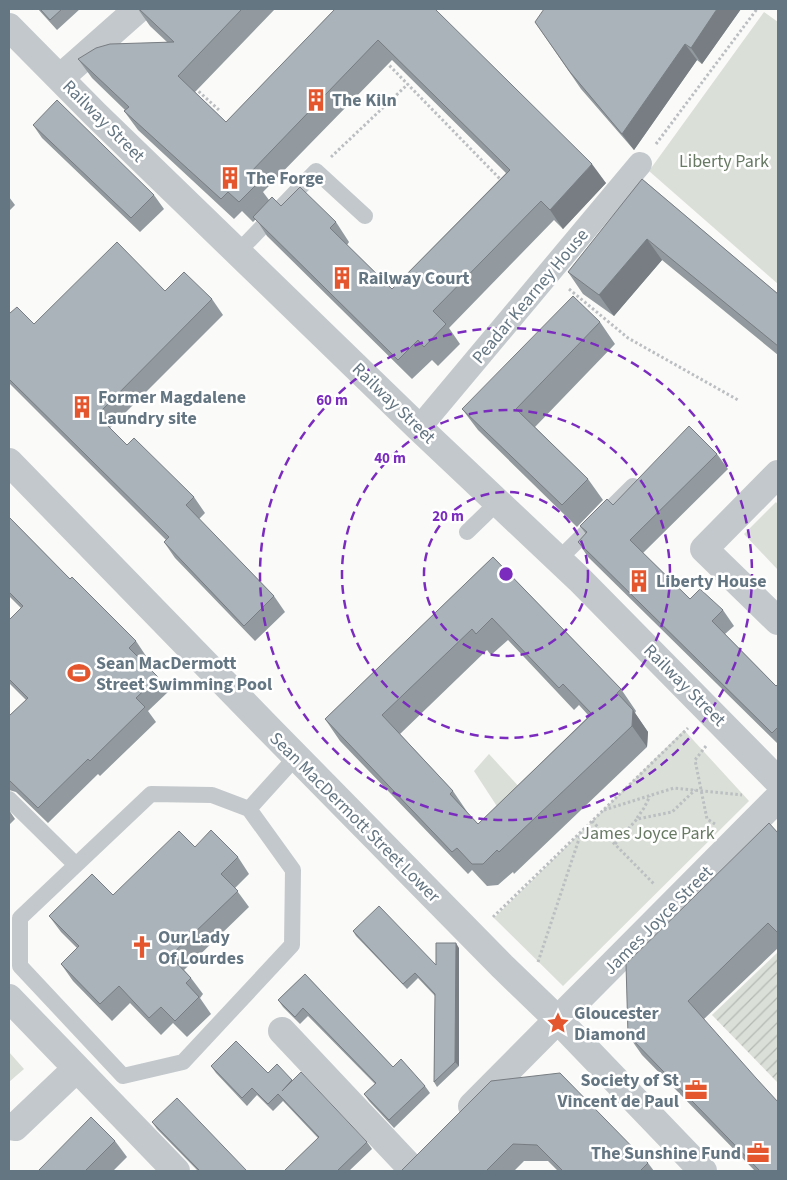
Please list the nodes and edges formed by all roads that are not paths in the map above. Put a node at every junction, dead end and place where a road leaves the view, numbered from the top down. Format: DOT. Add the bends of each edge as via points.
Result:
graph roads {
  1 [pos="138,9"];
  2 [pos="9,27"];
  3 [pos="60,78"];
  4 [pos="640,164"];
  5 [pos="364,216"];
  6 [pos="238,252"];
  7 [pos="419,428"];
  8 [pos="9,462"];
  9 [pos="778,474"];
  10 [pos="641,477"];
  11 [pos="498,502"];
  12 [pos="466,532"];
  13 [pos="558,560"];
  14 [pos="778,621"];
  15 [pos="296,757"];
  16 [pos="778,781"];
  17 [pos="778,798"];
  18 [pos="9,799"];
  19 [pos="248,808"];
  20 [pos="76,865"];
  21 [pos="9,998"];
  22 [pos="558,1020"];
  23 [pos="282,1031"];
  24 [pos="76,1069"];
  25 [pos="9,1126"];
  26 [pos="452,1126"];
  27 [pos="432,1147"];
  28 [pos="409,1170"];
  29 [pos="176,1171"];
  30 [pos="702,1171"];
  1 -- 3 [label="street"];
  2 -- 3 [label="street, Railway Street"];
  3 -- 6 [label="street, Railway Street"];
  4 -- 7 [label="street, Peadar Kearney House"];
  5 -- 6 [label="lane" via="316,171"];
  6 -- 7 [label="street, Railway Street"];
  7 -- 11 [label="street, Railway Street"];
  8 -- 15 [label="street, Sean MacDermott Street Lower"];
  9 -- 14 [label="street" via="704,549"];
  10 -- 13 [label="lane"];
  11 -- 12 [label="lane"];
  11 -- 13 [label="street, Railway Street"];
  13 -- 16 [label="street, Railway Street"];
  15 -- 19 [label="lane"];
  15 -- 22 [label="street, Sean MacDermott Street Lower"];
  17 -- 22 [label="street, James Joyce Street"];
  18 -- 20 [label="lane"];
  19 -- 20 [label="lane" via="212,794 151,794"];
  19 -- 20 [label="lane" via="293,870 292,945 184,1062 123,1076 20,966 20,918"];
  21 -- 24 [label="street"];
  22 -- 26 [label="street, James Joyce Street"];
  22 -- 30 [label="street, Sean MacDermott Street Lower"];
  23 -- 28 [label="street"];
  24 -- 25 [label="street" via="15,1127"];
  24 -- 29 [label="street"];
  27 -- 28 [label="street"];
}
